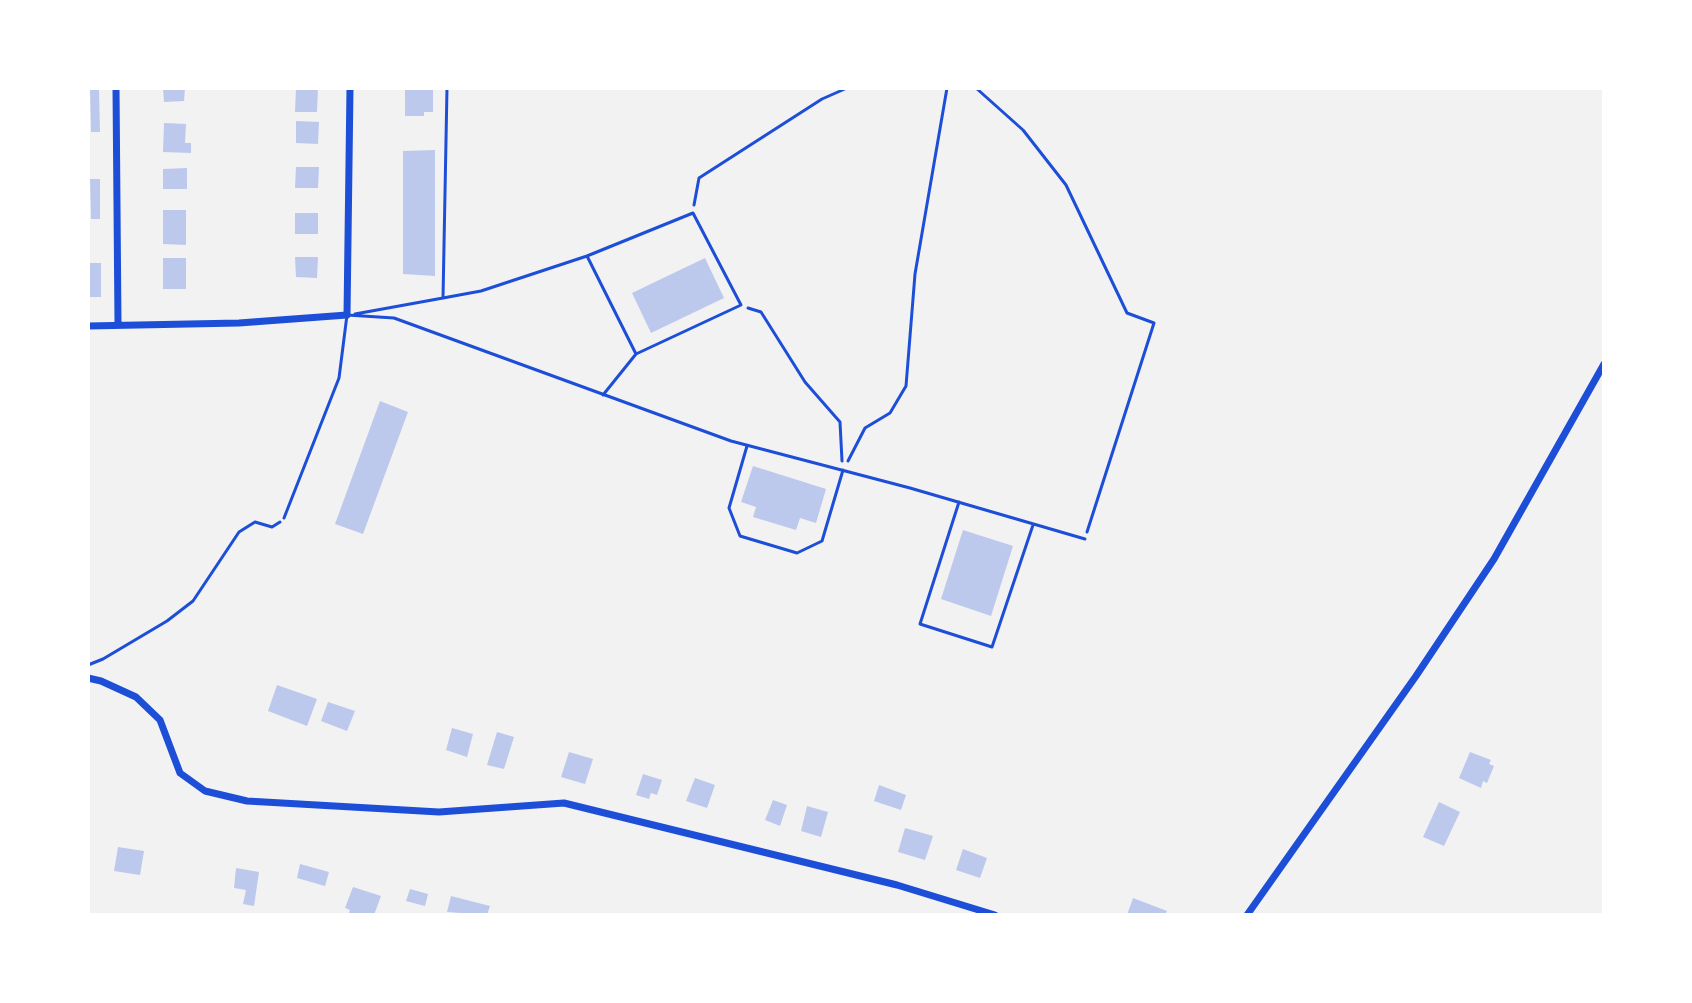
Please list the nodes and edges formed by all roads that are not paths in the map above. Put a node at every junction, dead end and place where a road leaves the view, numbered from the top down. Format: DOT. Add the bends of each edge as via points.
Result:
graph roads {
  1 [pos="116,88"];
  2 [pos="350,88"];
  3 [pos="447,88"];
  4 [pos="587,256"];
  5 [pos="443,298"];
  6 [pos="347,315"];
  7 [pos="118,324"];
  8 [pos="88,326"];
  9 [pos="636,354"];
  10 [pos="1604,364"];
  11 [pos="603,395"];
  12 [pos="747,446"];
  13 [pos="843,470"];
  14 [pos="959,502"];
  15 [pos="284,518"];
  16 [pos="1033,524"];
  17 [pos="1085,539"];
  18 [pos="88,678"];
  19 [pos="995,915"];
  20 [pos="1247,915"];
  1 -- 7 [label="street"];
  2 -- 6 [label="street"];
  3 -- 5 [label="lane"];
  4 -- 5 [label="lane"];
  4 -- 9 [label="lane"];
  4 -- 9 [label="lane" via="693,213 741,305"];
  5 -- 6 [label="lane"];
  6 -- 7 [label="street"];
  6 -- 11 [label="lane" via="394,318"];
  6 -- 15 [label="lane" via="339,378"];
  7 -- 8 [label="street"];
  9 -- 11 [label="lane"];
  10 -- 20 [label="street" via="1494,559"];
  11 -- 12 [label="lane"];
  12 -- 13 [label="lane"];
  12 -- 13 [label="lane" via="729,508 740,536 797,553 822,541"];
  13 -- 14 [label="lane"];
  14 -- 16 [label="lane"];
  14 -- 16 [label="lane" via="920,624 992,647"];
  16 -- 17 [label="lane"];
  18 -- 19 [label="street" via="136,697 160,720 180,773 205,791 247,801 439,812 564,803 897,885"];
}
